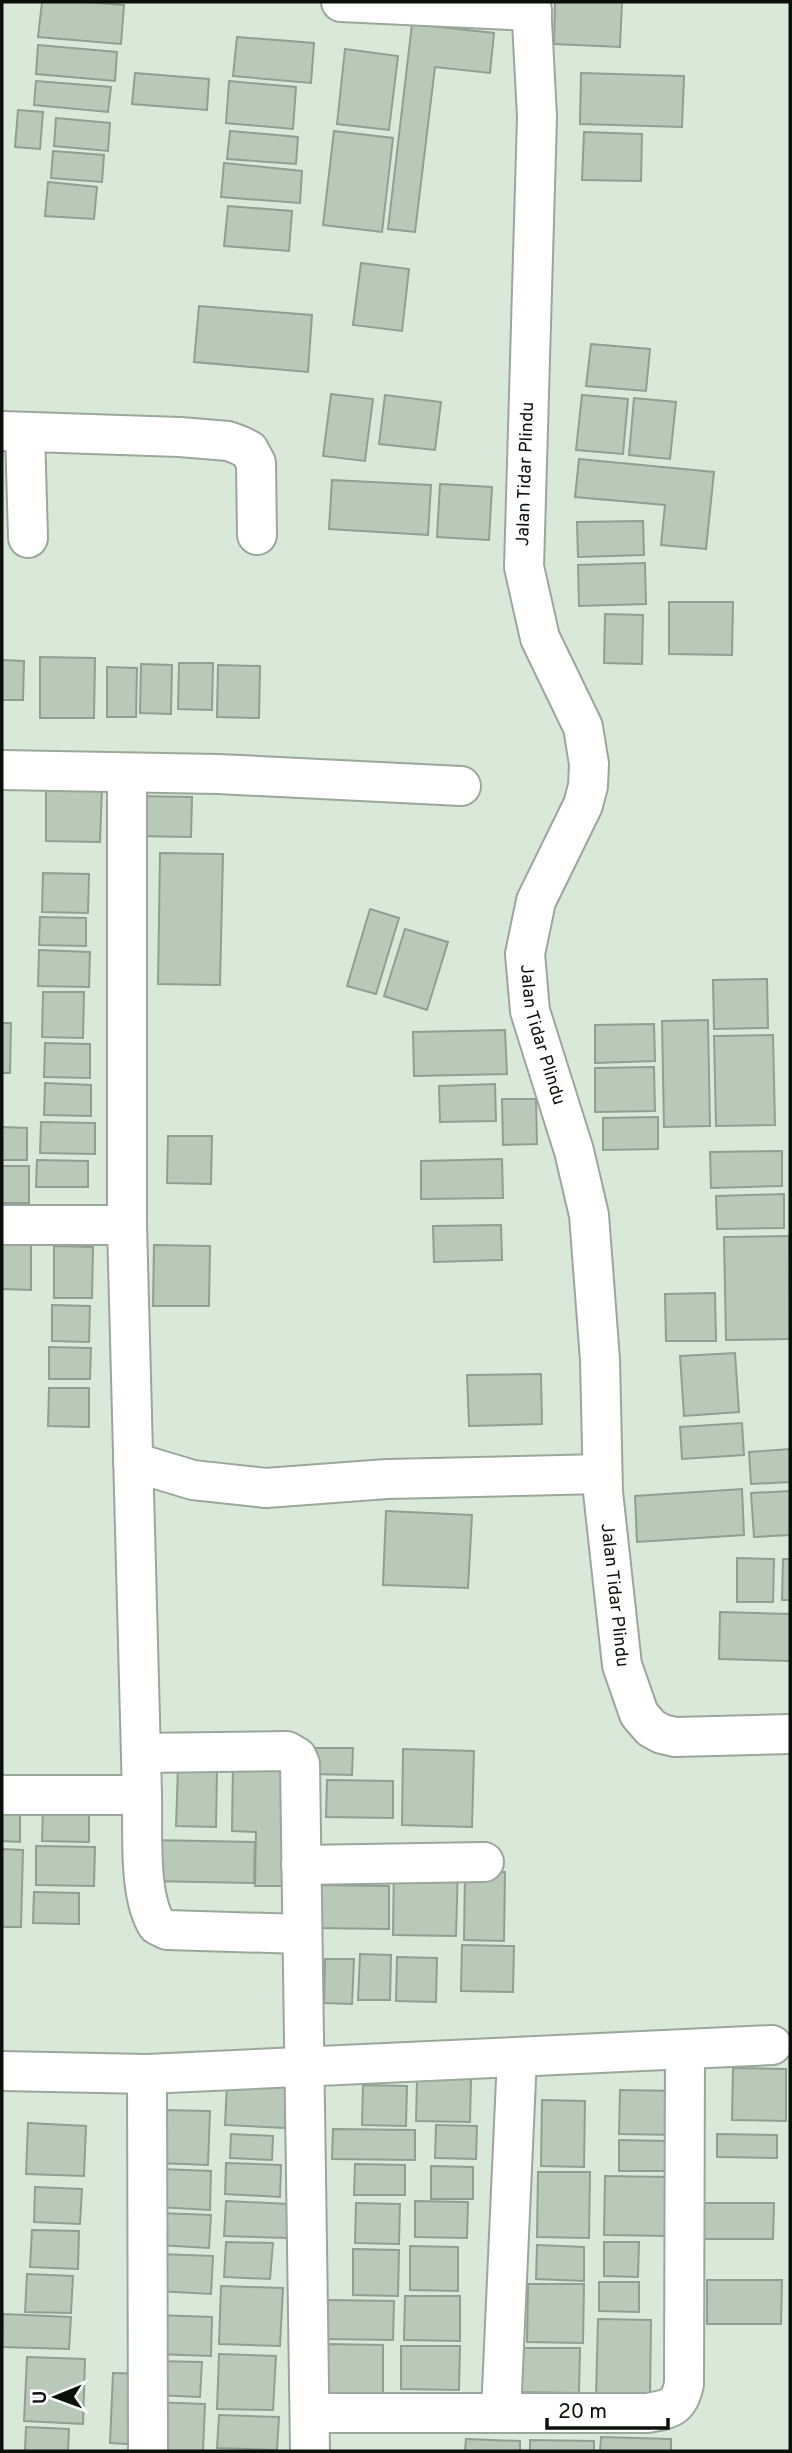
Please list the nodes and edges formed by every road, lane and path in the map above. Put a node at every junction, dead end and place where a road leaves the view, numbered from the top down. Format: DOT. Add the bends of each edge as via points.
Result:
graph roads {
  1 [pos="341,2"];
  2 [pos="531,6"];
  3 [pos="13,431"];
  4 [pos="257,535"];
  5 [pos="28,538"];
  6 [pos="2,770"];
  7 [pos="127,773"];
  8 [pos="461,786"];
  9 [pos="2,1225"];
  10 [pos="127,1225"];
  11 [pos="133,1462"];
  12 [pos="602,1474"];
  13 [pos="790,1734"];
  14 [pos="141,1753"];
  15 [pos="2,1795"];
  16 [pos="142,1795"];
  17 [pos="484,1862"];
  18 [pos="301,1865"];
  19 [pos="302,1934"];
  20 [pos="772,2045"];
  21 [pos="685,2050"];
  22 [pos="517,2057"];
  23 [pos="306,2065"];
  24 [pos="2,2071"];
  25 [pos="147,2074"];
  26 [pos="311,2413"];
  27 [pos="500,2413"];
  28 [pos="148,2451"];
  29 [pos="310,2451"];
  1 -- 2 [label="street"];
  2 -- 12 [label="street, Jalan Tidar Plindu" via="537,117 524,567 540,638 583,727 589,765 583,805 536,901 525,954 530,1011 589,1215 600,1360"];
  3 -- 4 [label="street" via="180,437 239,444 256,463"];
  3 -- 5 [label="street"];
  6 -- 7 [label="street"];
  7 -- 8 [label="street"];
  7 -- 10 [label="street"];
  9 -- 10 [label="street"];
  10 -- 11 [label="street"];
  11 -- 12 [label="street" via="193,1480 266,1488 387,1479"];
  11 -- 14 [label="street"];
  12 -- 13 [label="street, Jalan Tidar Plindu" via="622,1665 639,1714 651,1728 675,1737"];
  14 -- 16 [label="street"];
  14 -- 18 [label="street" via="293,1753 300,1764"];
  15 -- 16 [label="street"];
  16 -- 19 [label="street" via="145,1882 158,1925 167,1930"];
  17 -- 18 [label="street"];
  18 -- 19 [label="street"];
  19 -- 23 [label="street"];
  20 -- 21 [label="street"];
  21 -- 22 [label="street"];
  21 -- 27 [label="street" via="681,2398 675,2405 647,2413"];
  22 -- 23 [label="street"];
  22 -- 27 [label="street"];
  23 -- 25 [label="street"];
  23 -- 26 [label="street"];
  24 -- 25 [label="street"];
  25 -- 28 [label="street"];
  26 -- 27 [label="street"];
  26 -- 29 [label="street"];
}
